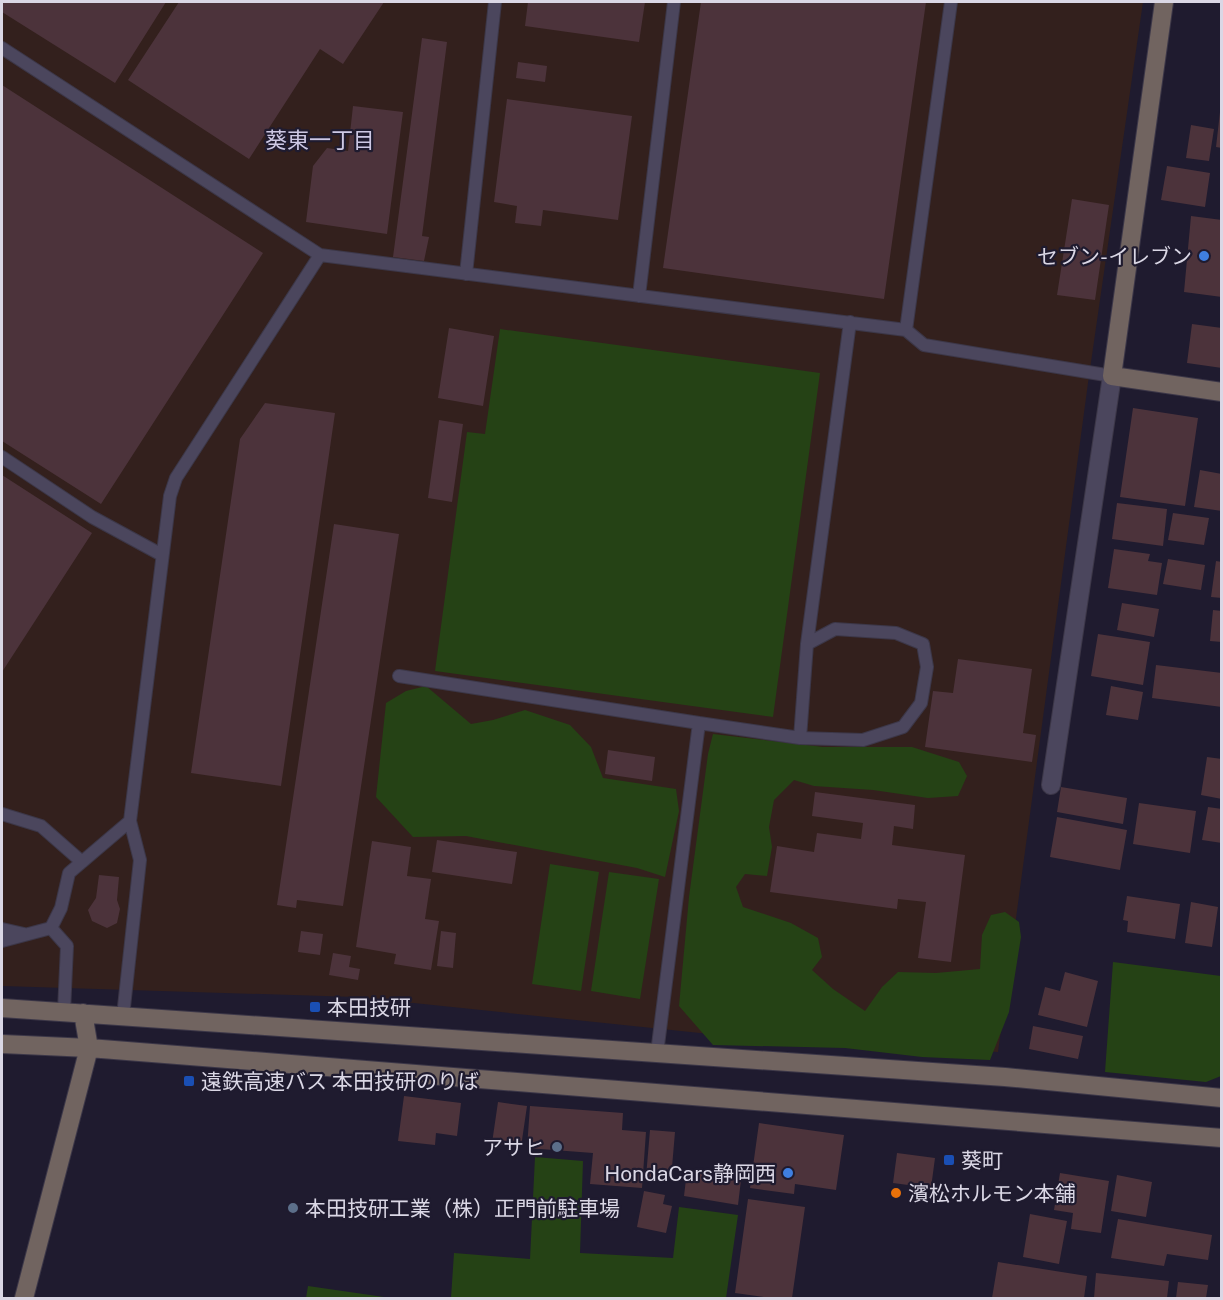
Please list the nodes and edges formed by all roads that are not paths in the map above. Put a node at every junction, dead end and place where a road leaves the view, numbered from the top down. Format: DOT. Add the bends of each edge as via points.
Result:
graph roads {
  1 [pos="495,2"];
  2 [pos="674,2"];
  3 [pos="951,2"];
  4 [pos="1164,2"];
  5 [pos="2,48"];
  6 [pos="320,255"];
  7 [pos="466,274"];
  8 [pos="639,296"];
  9 [pos="850,322"];
  10 [pos="906,330"];
  11 [pos="1112,376"];
  12 [pos="1221,392"];
  13 [pos="2,458"];
  14 [pos="162,555"];
  15 [pos="807,644"];
  16 [pos="399,676"];
  17 [pos="699,723"];
  18 [pos="800,738"];
  19 [pos="1050,785"];
  20 [pos="2,814"];
  21 [pos="130,821"];
  22 [pos="82,861"];
  23 [pos="51,928"];
  24 [pos="2,929"];
  25 [pos="25,935"];
  26 [pos="2,941"];
  27 [pos="2,1008"];
  28 [pos="64,1011"];
  29 [pos="83,1013"];
  30 [pos="123,1016"];
  31 [pos="2,1044"];
  32 [pos="89,1048"];
  33 [pos="657,1053"];
  34 [pos="1221,1098"];
  35 [pos="1221,1138"];
  36 [pos="24,1299"];
  1 -- 7 [label="lane"];
  2 -- 8 [label="lane"];
  3 -- 10 [label="lane"];
  4 -- 11 [label="street"];
  5 -- 6 [label="lane"];
  6 -- 7 [label="lane"];
  6 -- 14 [label="lane" via="176,478"];
  7 -- 8 [label="lane"];
  8 -- 9 [label="lane"];
  9 -- 10 [label="lane"];
  9 -- 15 [label="lane"];
  10 -- 11 [label="lane" via="924,345"];
  11 -- 12 [label="street"];
  11 -- 19 [label="street"];
  13 -- 14 [label="lane" via="92,517"];
  14 -- 21 [label="lane"];
  15 -- 18 [label="lane"];
  15 -- 18 [label="lane" via="834,628 896,633 923,644 927,667 921,703 903,727 863,740"];
  16 -- 17 [label="lane"];
  17 -- 18 [label="lane"];
  17 -- 33 [label="lane"];
  20 -- 22 [label="lane" via="40,826"];
  21 -- 22 [label="lane"];
  21 -- 30 [label="lane" via="140,860"];
  22 -- 23 [label="lane" via="69,873 61,908"];
  23 -- 25 [label="lane"];
  23 -- 28 [label="lane" via="67,946"];
  24 -- 25 [label="lane"];
  25 -- 26 [label="lane"];
  27 -- 28 [label="street"];
  28 -- 29 [label="street"];
  29 -- 30 [label="street"];
  29 -- 32 [label="street"];
  30 -- 33 [label="street"];
  31 -- 32 [label="street"];
  32 -- 35 [label="street"];
  32 -- 36 [label="street"];
  33 -- 34 [label="street" via="1005,1077"];
}
